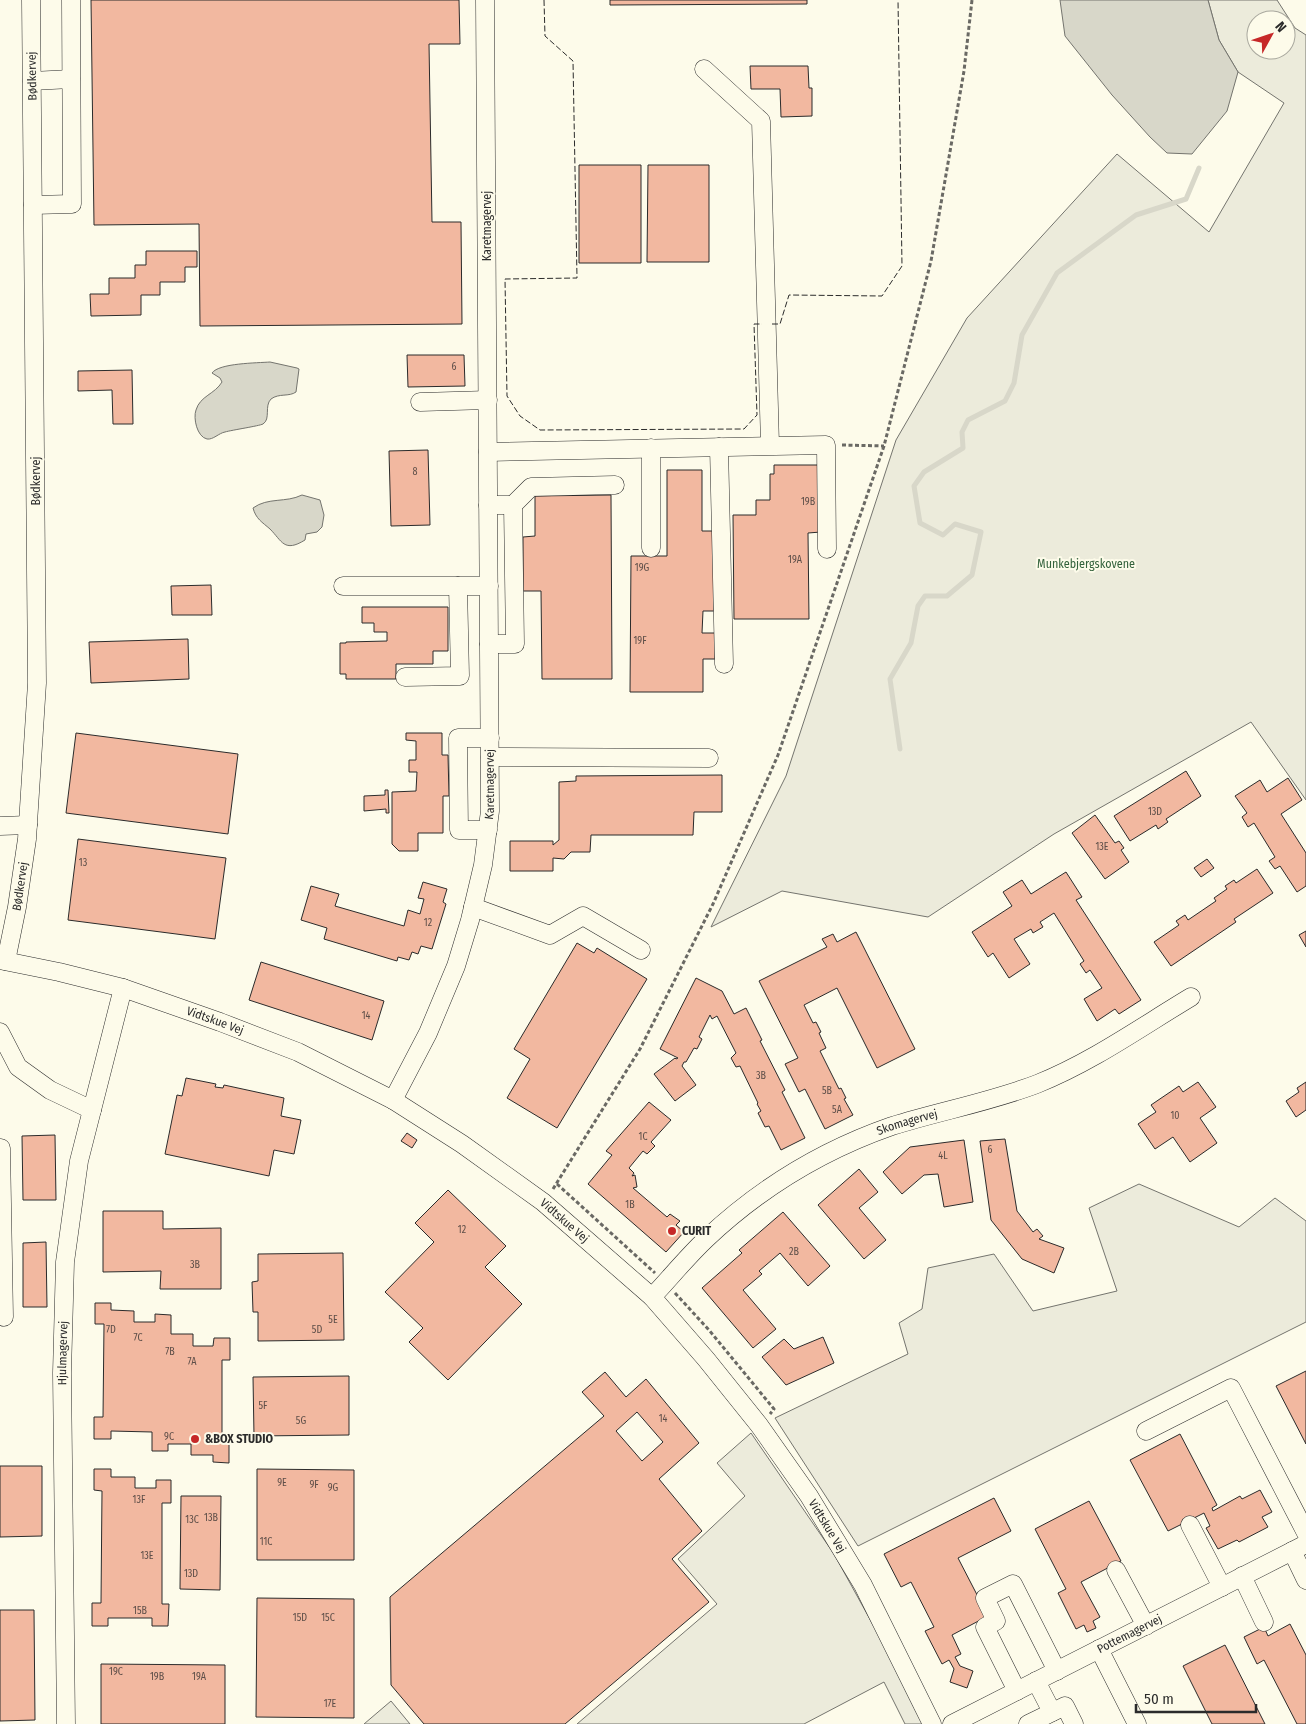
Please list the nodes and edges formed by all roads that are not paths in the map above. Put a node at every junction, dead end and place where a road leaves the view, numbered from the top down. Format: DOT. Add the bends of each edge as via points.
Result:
graph roads {
  1 [pos="31,0"];
  2 [pos="71,0"];
  3 [pos="485,0"];
  4 [pos="704,70"];
  5 [pos="71,79"];
  6 [pos="32,81"];
  7 [pos="33,205"];
  8 [pos="488,400"];
  9 [pos="420,402"];
  10 [pos="770,445"];
  11 [pos="719,446"];
  12 [pos="651,448"];
  13 [pos="488,452"];
  14 [pos="615,485"];
  15 [pos="488,505"];
  16 [pos="513,505"];
  17 [pos="652,548"];
  18 [pos="827,549"];
  19 [pos="343,586"];
  20 [pos="458,586"];
  21 [pos="489,586"];
  22 [pos="489,644"];
  23 [pos="724,664"];
  24 [pos="405,677"];
  25 [pos="490,738"];
  26 [pos="490,757"];
  27 [pos="709,758"];
  28 [pos="28,825"];
  29 [pos="0,826"];
  30 [pos="488,830"];
  31 [pos="473,907"];
  32 [pos="641,950"];
  33 [pos="3,960"];
  34 [pos="123,988"];
  35 [pos="1192,997"];
  36 [pos="0,1032"];
  37 [pos="393,1100"];
  38 [pos="92,1110"];
  39 [pos="1,1148"];
  40 [pos="652,1297"];
  41 [pos="4,1317"];
  42 [pos="1146,1431"];
  43 [pos="1190,1526"];
  44 [pos="1306,1532"];
  45 [pos="1299,1548"];
  46 [pos="1116,1570"];
  47 [pos="1242,1576"];
  48 [pos="1306,1580"];
  49 [pos="1222,1587"];
  50 [pos="1264,1622"];
  51 [pos="1146,1626"];
  52 [pos="1099,1649"];
  53 [pos="1057,1671"];
  54 [pos="1036,1681"];
  55 [pos="1017,1691"];
  56 [pos="1052,1712"];
  57 [pos="66,1724"];
  58 [pos="932,1724"];
  59 [pos="952,1724"];
  60 [pos="1028,1724"];
  61 [pos="1074,1724"];
  62 [pos="1137,1724"];
  1 -- 6 [label="street, Bødkervej"];
  2 -- 5 [label="street"];
  3 -- 8 [label="street, Karetmagervej"];
  4 -- 10 [label="street" via="761,121"];
  5 -- 6 [label="street"];
  5 -- 7 [label="street" via="72,204"];
  6 -- 7 [label="street, Bødkervej"];
  7 -- 28 [label="street, Bødkervej" via="37,683"];
  8 -- 9 [label="street"];
  8 -- 13 [label="street, Karetmagervej"];
  10 -- 11 [label="street"];
  10 -- 18 [label="street" via="826,445"];
  11 -- 12 [label="street"];
  11 -- 23 [label="street"];
  12 -- 13 [label="street"];
  12 -- 17 [label="street"];
  13 -- 15 [label="street, Karetmagervej"];
  14 -- 16 [label="street" via="531,487"];
  15 -- 16 [label="street"];
  15 -- 21 [label="street, Karetmagervej"];
  16 -- 22 [label="street" via="514,644"];
  19 -- 20 [label="street"];
  20 -- 21 [label="street"];
  20 -- 24 [label="street" via="460,676"];
  21 -- 22 [label="street, Karetmagervej"];
  22 -- 25 [label="street, Karetmagervej"];
  25 -- 26 [label="street, Karetmagervej"];
  25 -- 30 [label="street" via="458,738 459,830"];
  26 -- 27 [label="street"];
  26 -- 30 [label="street, Karetmagervej"];
  28 -- 29 [label="street"];
  28 -- 33 [label="street, Bødkervej" via="17,907"];
  30 -- 31 [label="street, Karetmagervej"];
  31 -- 32 [label="street" via="550,935 583,916"];
  31 -- 37 [label="street, Karetmagervej" via="456,966 428,1033"];
  33 -- 34 [label="street, Vidtskue Vej"];
  34 -- 37 [label="street, Vidtskue Vej" via="298,1052"];
  34 -- 38 [label="street, Hjulmagervej"];
  35 -- 40 [label="street, Skomagervej" via="1084,1061 1038,1083 893,1126 857,1139 797,1170 771,1186 706,1239"];
  36 -- 38 [label="street" via="18,1067 50,1090"];
  37 -- 40 [label="street, Vidtskue Vej" via="544,1202"];
  38 -- 57 [label="street, Hjulmagervej" via="79,1161 65,1262 62,1373"];
  39 -- 41 [label="street"];
  40 -- 58 [label="street, Vidtskue Vej" via="752,1416 809,1496 863,1585"];
  42 -- 44 [label="street" via="1231,1388"];
  43 -- 49 [label="street"];
  45 -- 47 [label="street, Pottemagervej"];
  45 -- 48 [label="street"];
  46 -- 51 [label="street"];
  47 -- 49 [label="street, Pottemagervej"];
  47 -- 50 [label="street"];
  49 -- 51 [label="street, Pottemagervej"];
  51 -- 52 [label="street, Pottemagervej"];
  52 -- 53 [label="street, Pottemagervej"];
  52 -- 62 [label="street"];
  53 -- 54 [label="street, Pottemagervej"];
  53 -- 55 [label="street" via="1013,1584 985,1598 996,1621 985,1627"];
  54 -- 55 [label="street, Pottemagervej"];
  54 -- 56 [label="street"];
  55 -- 59 [label="street, Pottemagervej"];
  56 -- 60 [label="street"];
  56 -- 61 [label="street" via="1065,1706"];
}
